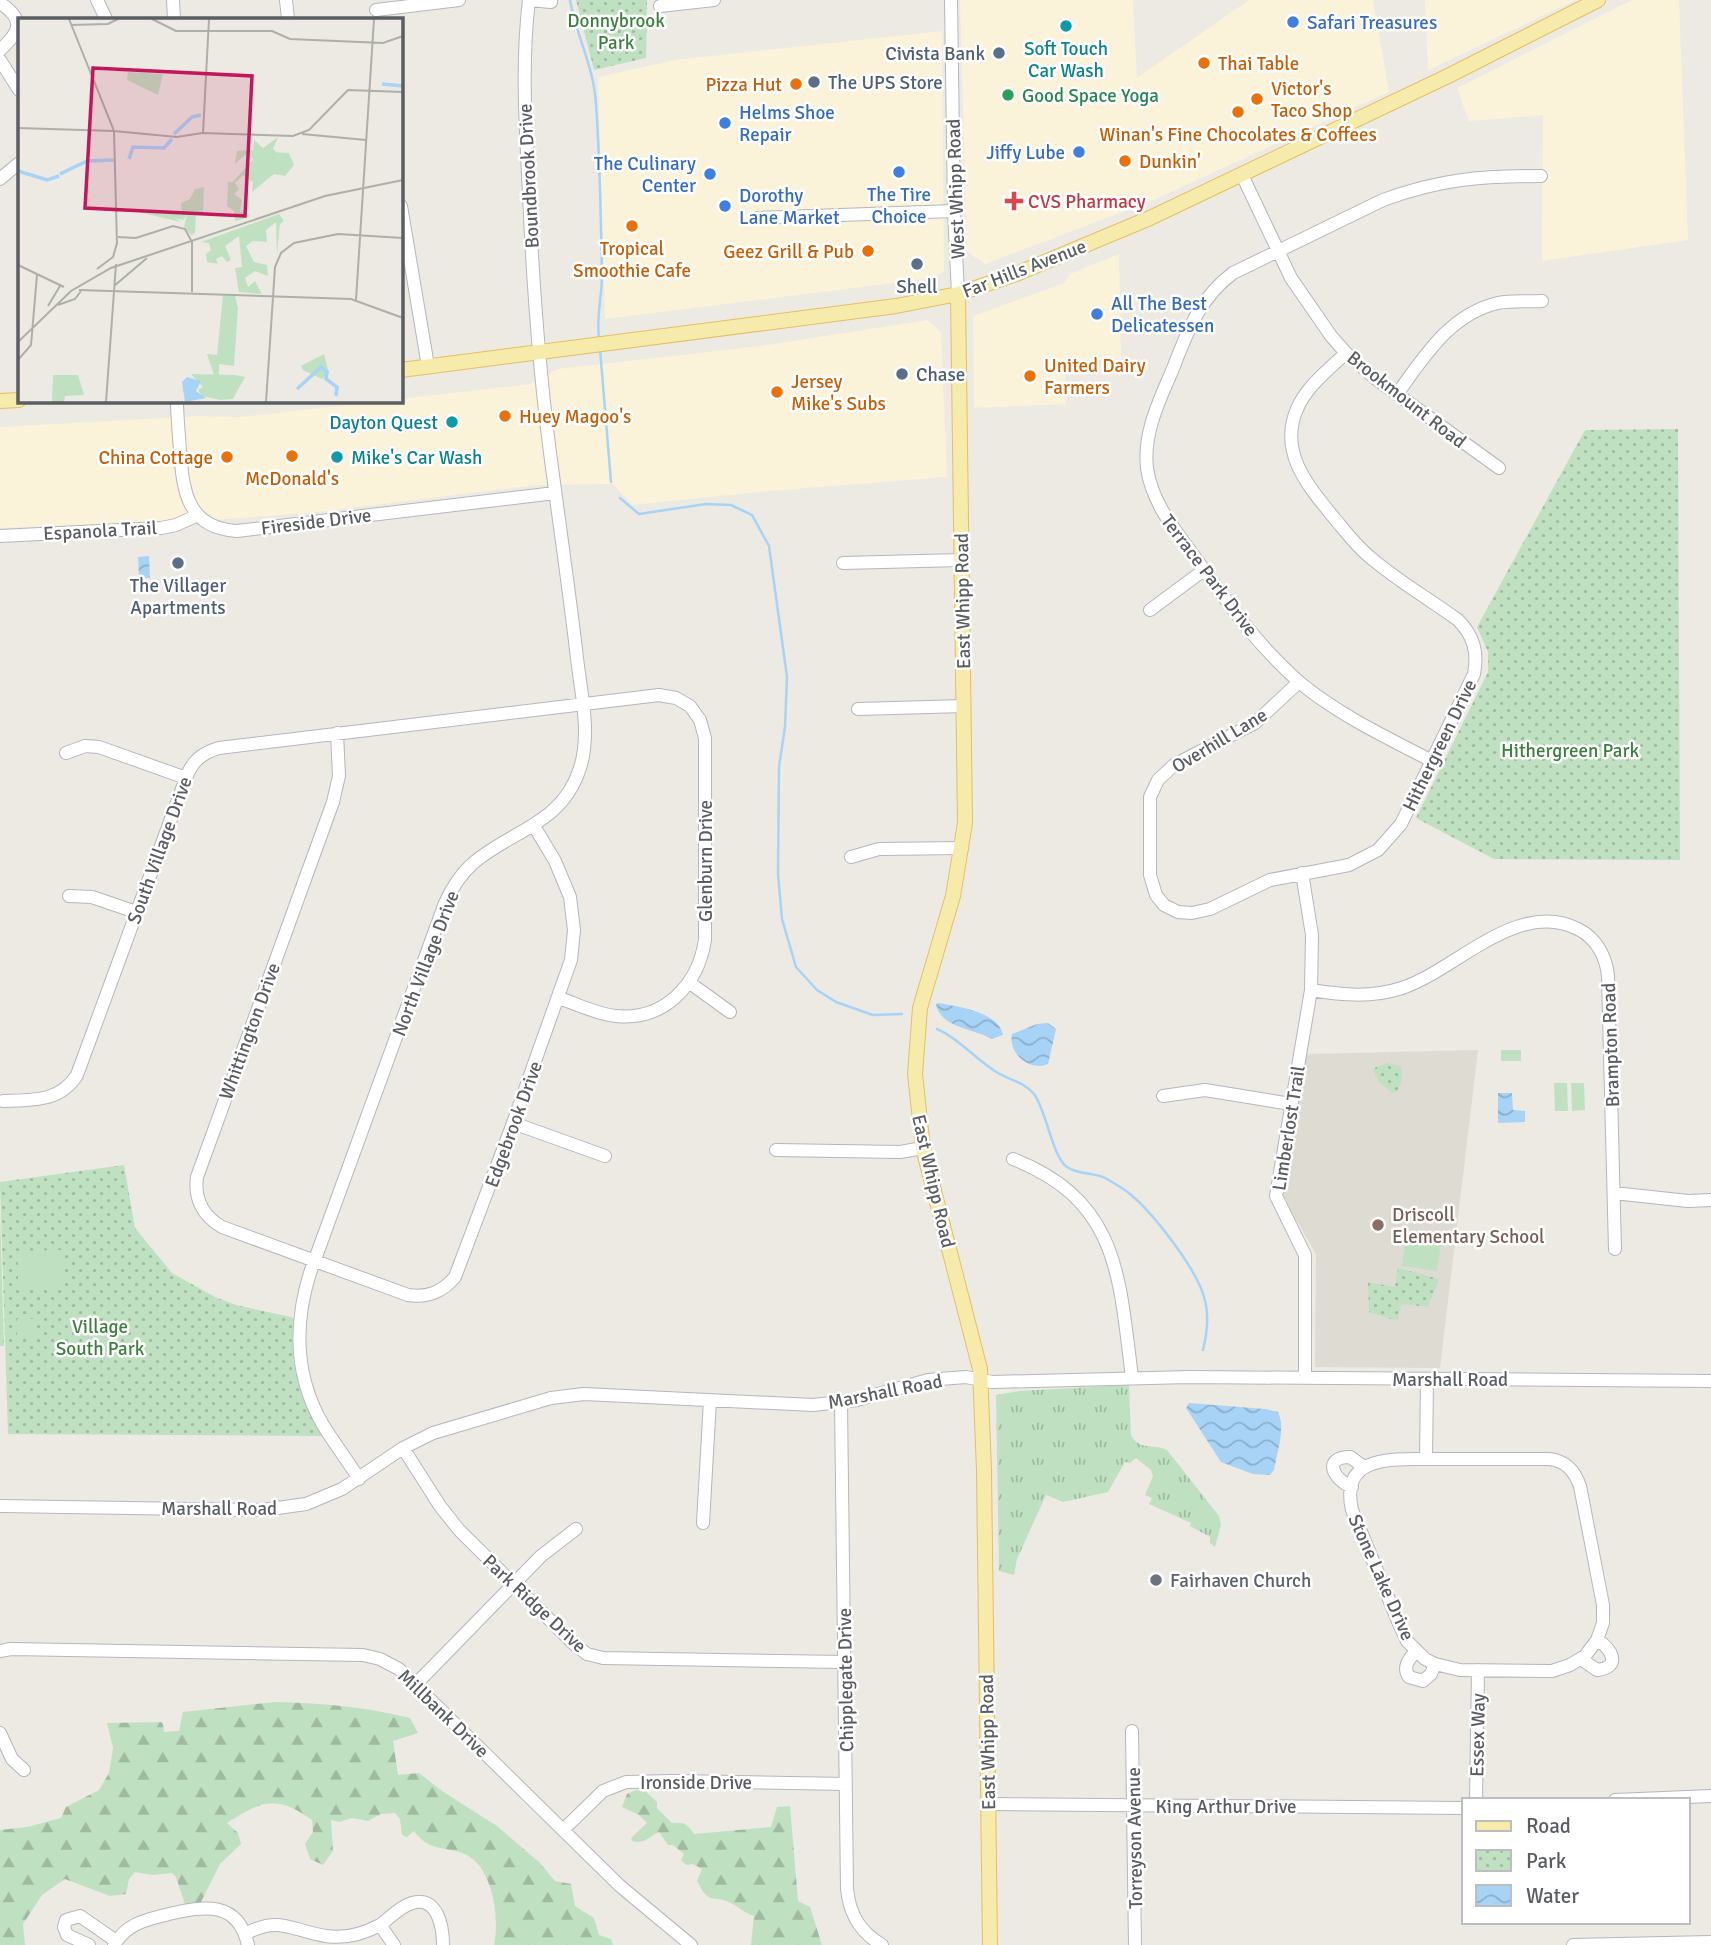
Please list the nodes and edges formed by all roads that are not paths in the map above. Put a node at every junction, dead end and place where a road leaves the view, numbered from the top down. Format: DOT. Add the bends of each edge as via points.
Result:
graph roads {
  1 [pos="97,0"];
  2 [pos="173,0"];
  3 [pos="286,0"];
  4 [pos="459,0"];
  5 [pos="529,0"];
  6 [pos="714,0"];
  7 [pos="951,0"];
  8 [pos="1598,0"];
  9 [pos="551,2"];
  10 [pos="0,3"];
  11 [pos="660,6"];
  12 [pos="375,10"];
  13 [pos="106,18"];
  14 [pos="174,18"];
  15 [pos="288,18"];
  16 [pos="0,50"];
  17 [pos="0,60"];
  18 [pos="18,88"];
  19 [pos="18,164"];
  20 [pos="1242,175"];
  21 [pos="1541,176"];
  22 [pos="0,179"];
  23 [pos="954,211"];
  24 [pos="402,212"];
  25 [pos="757,218"];
  26 [pos="1278,250"];
  27 [pos="958,294"];
  28 [pos="1542,301"];
  29 [pos="539,352"];
  30 [pos="1346,353"];
  31 [pos="428,366"];
  32 [pos="402,370"];
  33 [pos="1397,394"];
  34 [pos="18,400"];
  35 [pos="0,401"];
  36 [pos="177,402"];
  37 [pos="1499,468"];
  38 [pos="555,493"];
  39 [pos="198,515"];
  40 [pos="0,536"];
  41 [pos="961,561"];
  42 [pos="843,562"];
  43 [pos="1204,570"];
  44 [pos="1150,610"];
  45 [pos="1299,681"];
  46 [pos="582,703"];
  47 [pos="964,706"];
  48 [pos="858,709"];
  49 [pos="337,733"];
  50 [pos="66,753"];
  51 [pos="1433,761"];
  52 [pos="186,778"];
  53 [pos="534,826"];
  54 [pos="962,848"];
  55 [pos="851,857"];
  56 [pos="1302,873"];
  57 [pos="69,896"];
  58 [pos="136,912"];
  59 [pos="690,983"];
  60 [pos="1311,990"];
  61 [pos="559,998"];
  62 [pos="730,1012"];
  63 [pos="1163,1096"];
  64 [pos="4,1101"];
  65 [pos="1291,1104"];
  66 [pos="513,1123"];
  67 [pos="923,1148"];
  68 [pos="776,1150"];
  69 [pos="606,1156"];
  70 [pos="1013,1158"];
  71 [pos="1614,1193"];
  72 [pos="1711,1200"];
  73 [pos="1615,1249"];
  74 [pos="314,1261"];
  75 [pos="1132,1377"];
  76 [pos="1305,1378"];
  77 [pos="1427,1379"];
  78 [pos="981,1380"];
  79 [pos="1711,1381"];
  80 [pos="710,1400"];
  81 [pos="841,1403"];
  82 [pos="403,1448"];
  83 [pos="1426,1459"];
  84 [pos="1364,1467"];
  85 [pos="359,1479"];
  86 [pos="1352,1487"];
  87 [pos="0,1506"];
  88 [pos="703,1523"];
  89 [pos="576,1529"];
  90 [pos="513,1584"];
  91 [pos="1597,1640"];
  92 [pos="0,1651"];
  93 [pos="1416,1651"];
  94 [pos="1581,1659"];
  95 [pos="845,1662"];
  96 [pos="1435,1664"];
  97 [pos="1478,1671"];
  98 [pos="416,1684"];
  99 [pos="1132,1731"];
  100 [pos="0,1733"];
  101 [pos="24,1770"];
  102 [pos="846,1784"];
  103 [pos="1711,1796"];
  104 [pos="1476,1798"];
  105 [pos="1663,1798"];
  106 [pos="988,1804"];
  107 [pos="1133,1805"];
  108 [pos="1462,1808"];
  109 [pos="563,1830"];
  110 [pos="380,1926"];
  111 [pos="246,1939"];
  112 [pos="863,1940"];
  113 [pos="1711,1942"];
  114 [pos="115,1943"];
  115 [pos="89,1945"];
  116 [pos="394,1945"];
  117 [pos="443,1945"];
  118 [pos="691,1945"];
  119 [pos="881,1945"];
  120 [pos="990,1945"];
  121 [pos="1135,1945"];
  122 [pos="1573,1945"];
  1 -- 13 [label="street"];
  2 -- 14 [label="street"];
  3 -- 15 [label="street"];
  4 -- 12 [label="street"];
  5 -- 9 [label="street"];
  5 -- 29 [label="street, Boundbrook Drive" via="523,83"];
  6 -- 11 [label="street"];
  7 -- 23 [label="street, West Whipp Road"];
  8 -- 20 [label="main road, Far Hills Avenue"];
  10 -- 16 [label="street" via="14,14 18,30"];
  17 -- 18 [label="street"];
  19 -- 22 [label="street"];
  20 -- 26 [label="street, Brookmount Road"];
  20 -- 27 [label="main road, Far Hills Avenue" via="1072,251"];
  21 -- 26 [label="street, Terrace Park Drive" via="1478,177 1427,185 1383,200"];
  23 -- 25 [label="street"];
  23 -- 27 [label="street, West Whipp Road"];
  24 -- 31 [label="street"];
  26 -- 30 [label="street, Brookmount Road" via="1303,298"];
  26 -- 43 [label="street, Terrace Park Drive" via="1233,273 1202,303 1149,433 1147,465 1153,492 1164,516"];
  27 -- 29 [label="main road, Far Hills Avenue"];
  27 -- 41 [label="main road, East Whipp Road"];
  28 -- 33 [label="street" via="1498,303 1464,318 1435,343"];
  29 -- 31 [label="main road, Far Hills Avenue"];
  29 -- 38 [label="street, North Village Drive"];
  30 -- 33 [label="street, Brookmount Road"];
  30 -- 51 [label="street, Hithergreen Drive" via="1302,400 1294,418 1293,453 1304,479 1356,545 1458,620 1471,636 1476,653 1474,674"];
  31 -- 32 [label="main road, Far Hills Avenue"];
  33 -- 37 [label="street, Brookmount Road"];
  34 -- 35 [label="main road"];
  36 -- 39 [label="street" via="184,491"];
  38 -- 39 [label="street, Fireside Drive" via="237,531 219,528"];
  38 -- 46 [label="street, North Village Drive"];
  39 -- 40 [label="street, Espanola Trail" via="161,528"];
  41 -- 42 [label="street"];
  41 -- 47 [label="main road, East Whipp Road"];
  43 -- 44 [label="street"];
  43 -- 45 [label="street, Terrace Park Drive" via="1262,645"];
  45 -- 51 [label="street, Terrace Park Drive" via="1357,723"];
  45 -- 56 [label="street, Overhill Lane" via="1255,723 1164,773 1150,797 1149,826 1152,885 1159,900 1178,912 1201,912 1255,885"];
  46 -- 49 [label="street, South Village Drive"];
  46 -- 53 [label="street, North Village Drive" via="585,743 576,780 558,807"];
  46 -- 59 [label="street, Glenburn Drive" via="668,696 690,706 703,727 705,940"];
  47 -- 48 [label="street"];
  47 -- 54 [label="main road, East Whipp Road"];
  49 -- 52 [label="street, South Village Drive" via="211,750 193,762"];
  49 -- 74 [label="street, Whittington Drive" via="339,776 333,802 196,1185 198,1202 213,1222"];
  50 -- 52 [label="street" via="85,746 100,747"];
  51 -- 56 [label="street, Hithergreen Drive" via="1387,842 1349,865"];
  52 -- 58 [label="street, South Village Drive"];
  53 -- 61 [label="street, Edgebrook Drive" via="564,878 572,912 571,960"];
  53 -- 74 [label="street, North Village Drive" via="471,865 445,902"];
  54 -- 55 [label="street" via="879,849"];
  54 -- 67 [label="main road, East Whipp Road" via="917,1032 916,1095"];
  56 -- 60 [label="street, Limberlost Trail" via="1312,935"];
  57 -- 58 [label="street" via="92,897"];
  58 -- 64 [label="street, South Village Drive" via="73,1082 53,1097"];
  59 -- 61 [label="street, Glenburn Drive" via="669,1003 636,1015 605,1014"];
  59 -- 62 [label="street"];
  60 -- 65 [label="street, Limberlost Trail"];
  60 -- 71 [label="street, Brampton Road" via="1356,996 1402,988 1494,937 1536,921 1562,922 1582,931 1600,950 1607,967"];
  61 -- 66 [label="street, Edgebrook Drive"];
  63 -- 65 [label="street" via="1205,1090"];
  65 -- 76 [label="street, Limberlost Trail" via="1276,1196 1305,1255"];
  66 -- 69 [label="street"];
  66 -- 74 [label="street, Edgebrook Drive" via="460,1270 442,1290 424,1296 408,1294"];
  67 -- 68 [label="street" via="900,1152"];
  67 -- 78 [label="main road, East Whipp Road"];
  70 -- 75 [label="street" via="1067,1189 1088,1209 1105,1237 1118,1276"];
  71 -- 72 [label="street"];
  71 -- 73 [label="street, Brampton Road"];
  74 -- 85 [label="street, North Village Drive" via="300,1315 304,1378 323,1425"];
  75 -- 76 [label="street, Marshall Road"];
  75 -- 78 [label="street, Marshall Road"];
  76 -- 77 [label="street, Marshall Road"];
  77 -- 79 [label="street, Marshall Road"];
  77 -- 83 [label="street"];
  78 -- 81 [label="street, Marshall Road" via="928,1380"];
  78 -- 106 [label="main road, East Whipp Road"];
  80 -- 81 [label="street, Marshall Road"];
  80 -- 82 [label="street, Marshall Road" via="566,1395 448,1427"];
  80 -- 88 [label="street"];
  81 -- 95 [label="street, Chipplegate Drive"];
  82 -- 85 [label="street, Marshall Road"];
  82 -- 90 [label="street, Park Ridge Drive" via="449,1519"];
  83 -- 84 [label="street" via="1380,1460"];
  83 -- 91 [label="street" via="1549,1459 1562,1462 1573,1472 1580,1486 1603,1605"];
  84 -- 86 [label="street, Stone Lake Drive"];
  84 -- 86 [label="street" via="1350,1457 1334,1465 1337,1480"];
  85 -- 87 [label="street, Marshall Road" via="306,1504 263,1510"];
  86 -- 93 [label="street, Stone Lake Drive" via="1352,1510 1400,1626"];
  89 -- 90 [label="street"];
  90 -- 95 [label="street, Park Ridge Drive" via="574,1644 594,1657"];
  90 -- 98 [label="street"];
  91 -- 94 [label="street, Stone Lake Drive"];
  91 -- 94 [label="street" via="1612,1654 1606,1669 1589,1667"];
  92 -- 98 [label="street, Millbank Drive" via="363,1655 391,1663"];
  93 -- 96 [label="street, Stone Lake Drive"];
  93 -- 96 [label="street" via="1406,1663 1409,1677 1423,1681"];
  94 -- 97 [label="street, Stone Lake Drive" via="1552,1671"];
  95 -- 102 [label="street, Chipplegate Drive"];
  96 -- 97 [label="street, Stone Lake Drive"];
  97 -- 104 [label="street, Essex Way"];
  98 -- 109 [label="street, Millbank Drive"];
  99 -- 107 [label="street, Torreyson Avenue"];
  100 -- 101 [label="street" via="12,1759"];
  102 -- 109 [label="street, Ironside Drive" via="626,1782 603,1791"];
  102 -- 112 [label="street, Chipplegate Drive" via="848,1899"];
  103 -- 105 [label="street"];
  106 -- 107 [label="street, King Arthur Drive"];
  106 -- 120 [label="main road, East Whipp Road"];
  107 -- 108 [label="street, King Arthur Drive"];
  107 -- 121 [label="street, Torreyson Avenue"];
  109 -- 118 [label="street, Millbank Drive" via="620,1886"];
  110 -- 111 [label="street" via="345,1937 265,1925"];
  110 -- 116 [label="street"];
  110 -- 117 [label="street" via="412,1903 424,1903 439,1916"];
  111 -- 114 [label="street" via="231,1915 206,1906 137,1923"];
  112 -- 119 [label="street, Chipplegate Drive"];
  113 -- 122 [label="street"];
  114 -- 115 [label="street" via="79,1916 66,1920 66,1935"];
}
